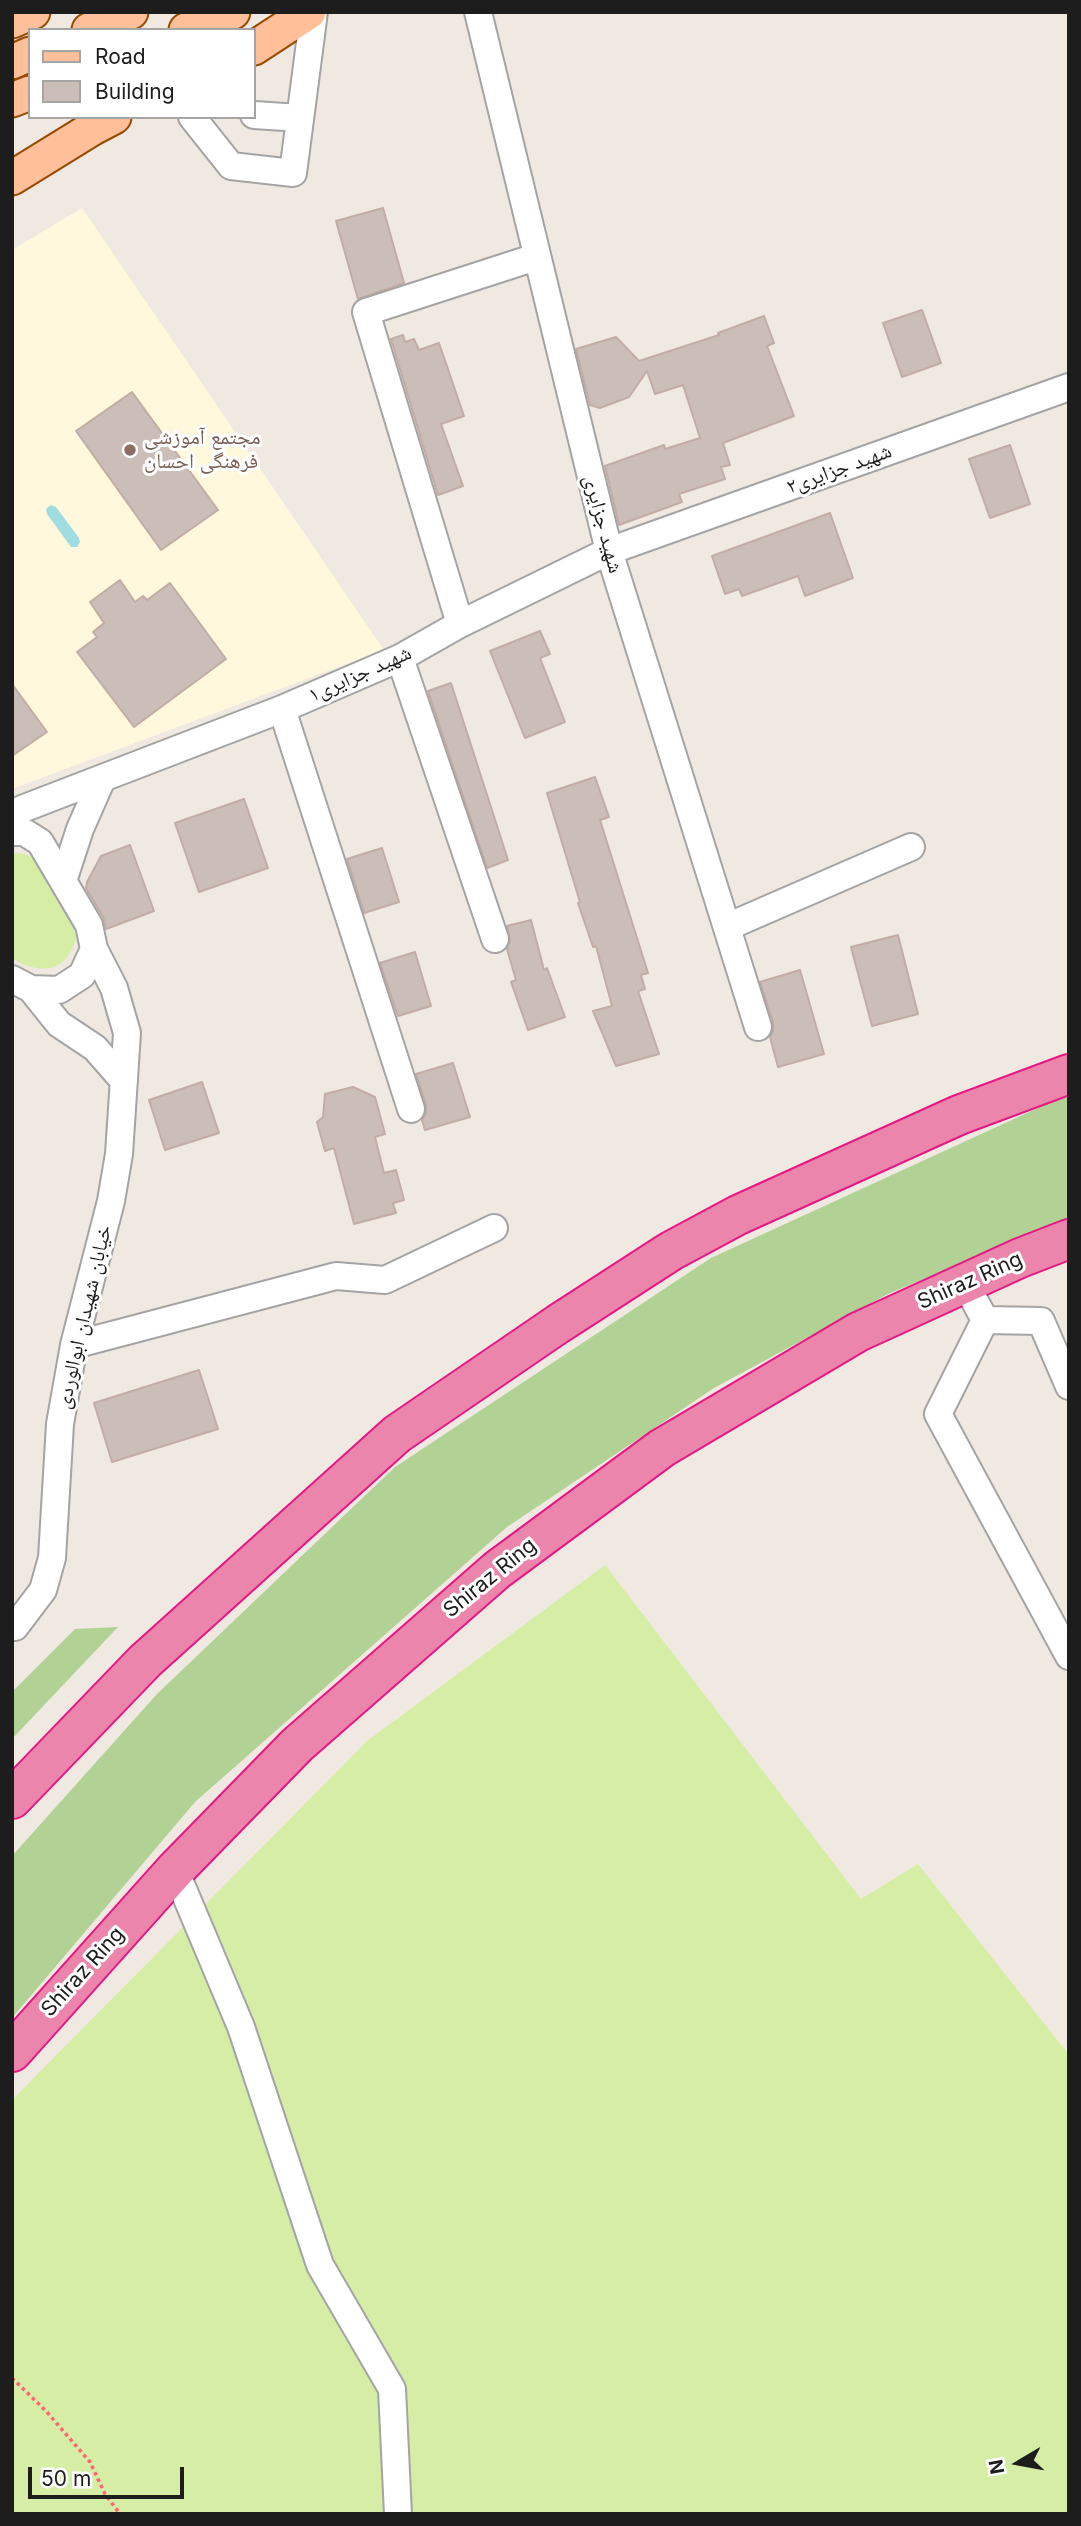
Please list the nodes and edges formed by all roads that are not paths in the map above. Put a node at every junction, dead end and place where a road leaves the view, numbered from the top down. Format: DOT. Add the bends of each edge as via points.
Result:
graph roads {
  1 [pos="33,12"];
  2 [pos="131,12"];
  3 [pos="233,12"];
  4 [pos="312,12"];
  5 [pos="478,12"];
  6 [pos="12,21"];
  7 [pos="94,28"];
  8 [pos="191,28"];
  9 [pos="256,47"];
  10 [pos="28,55"];
  11 [pos="12,62"];
  12 [pos="256,115"];
  13 [pos="300,118"];
  14 [pos="193,119"];
  15 [pos="104,122"];
  16 [pos="12,158"];
  17 [pos="12,178"];
  18 [pos="536,257"];
  19 [pos="1069,387"];
  20 [pos="609,551"];
  21 [pos="460,625"];
  22 [pos="400,658"];
  23 [pos="282,709"];
  24 [pos="102,779"];
  25 [pos="12,818"];
  26 [pos="12,832"];
  27 [pos="911,847"];
  28 [pos="63,881"];
  29 [pos="727,927"];
  30 [pos="495,939"];
  31 [pos="94,949"];
  32 [pos="22,984"];
  33 [pos="758,1027"];
  34 [pos="1069,1074"];
  35 [pos="124,1082"];
  36 [pos="411,1109"];
  37 [pos="494,1228"];
  38 [pos="1069,1239"];
  39 [pos="965,1283"];
  40 [pos="985,1320"];
  41 [pos="74,1345"];
  42 [pos="1069,1386"];
  43 [pos="15,1628"];
  44 [pos="1069,1656"];
  45 [pos="12,1799"];
  46 [pos="175,1870"];
  47 [pos="12,2052"];
  48 [pos="398,2514"];
  1 -- 6 [label="main road"];
  2 -- 7 [label="main road"];
  3 -- 8 [label="main road"];
  4 -- 9 [label="main road"];
  4 -- 13 [label="street"];
  5 -- 18 [label="street, شهید جزایری"];
  10 -- 11 [label="main road"];
  12 -- 13 [label="street"];
  13 -- 14 [label="street" via="293,173 231,166"];
  15 -- 16 [label="main road"];
  15 -- 17 [label="main road"];
  18 -- 20 [label="street, شهید جزایری"];
  18 -- 21 [label="street" via="366,312"];
  19 -- 20 [label="street, شهید جزایری۲"];
  20 -- 21 [label="street, شهید جزایری۱"];
  20 -- 29 [label="street, شهید جزایری"];
  21 -- 22 [label="street, شهید جزایری۱"];
  22 -- 23 [label="street, شهید جزایری۱"];
  22 -- 30 [label="street"];
  23 -- 24 [label="street, شهید جزایری۱"];
  23 -- 36 [label="street"];
  24 -- 25 [label="street, شهید جزایری۱" via="22,809"];
  24 -- 28 [label="street"];
  26 -- 28 [label="street, خیابان شهیدان ابوالوردی" via="24,832 40,842"];
  27 -- 29 [label="street"];
  28 -- 31 [label="street, خیابان شهیدان ابوالوردی" via="89,925"];
  29 -- 33 [label="street, شهید جزایری"];
  31 -- 32 [label="street" via="82,975 59,990"];
  31 -- 35 [label="street, خیابان شهیدان ابوالوردی" via="114,988 127,1033"];
  32 -- 35 [label="street" via="59,1024 95,1048"];
  34 -- 45 [label="highway" via="959,1115 738,1215 671,1251 535,1339 397,1434 145,1661"];
  35 -- 41 [label="street, خیابان شهیدان ابوالوردی" via="120,1154"];
  37 -- 41 [label="street" via="385,1280 337,1276"];
  38 -- 39 [label="highway, Shiraz Ring"];
  39 -- 40 [label="street"];
  39 -- 46 [label="highway, Shiraz Ring" via="858,1332 662,1448 497,1570 297,1745"];
  40 -- 42 [label="street" via="1041,1321"];
  40 -- 44 [label="street" via="938,1414"];
  41 -- 43 [label="street, خیابان شهیدان ابوالوردی" via="60,1424 52,1558 43,1590"];
  46 -- 47 [label="highway, Shiraz Ring"];
  46 -- 48 [label="street" via="241,2027 320,2265 392,2389"];
}
